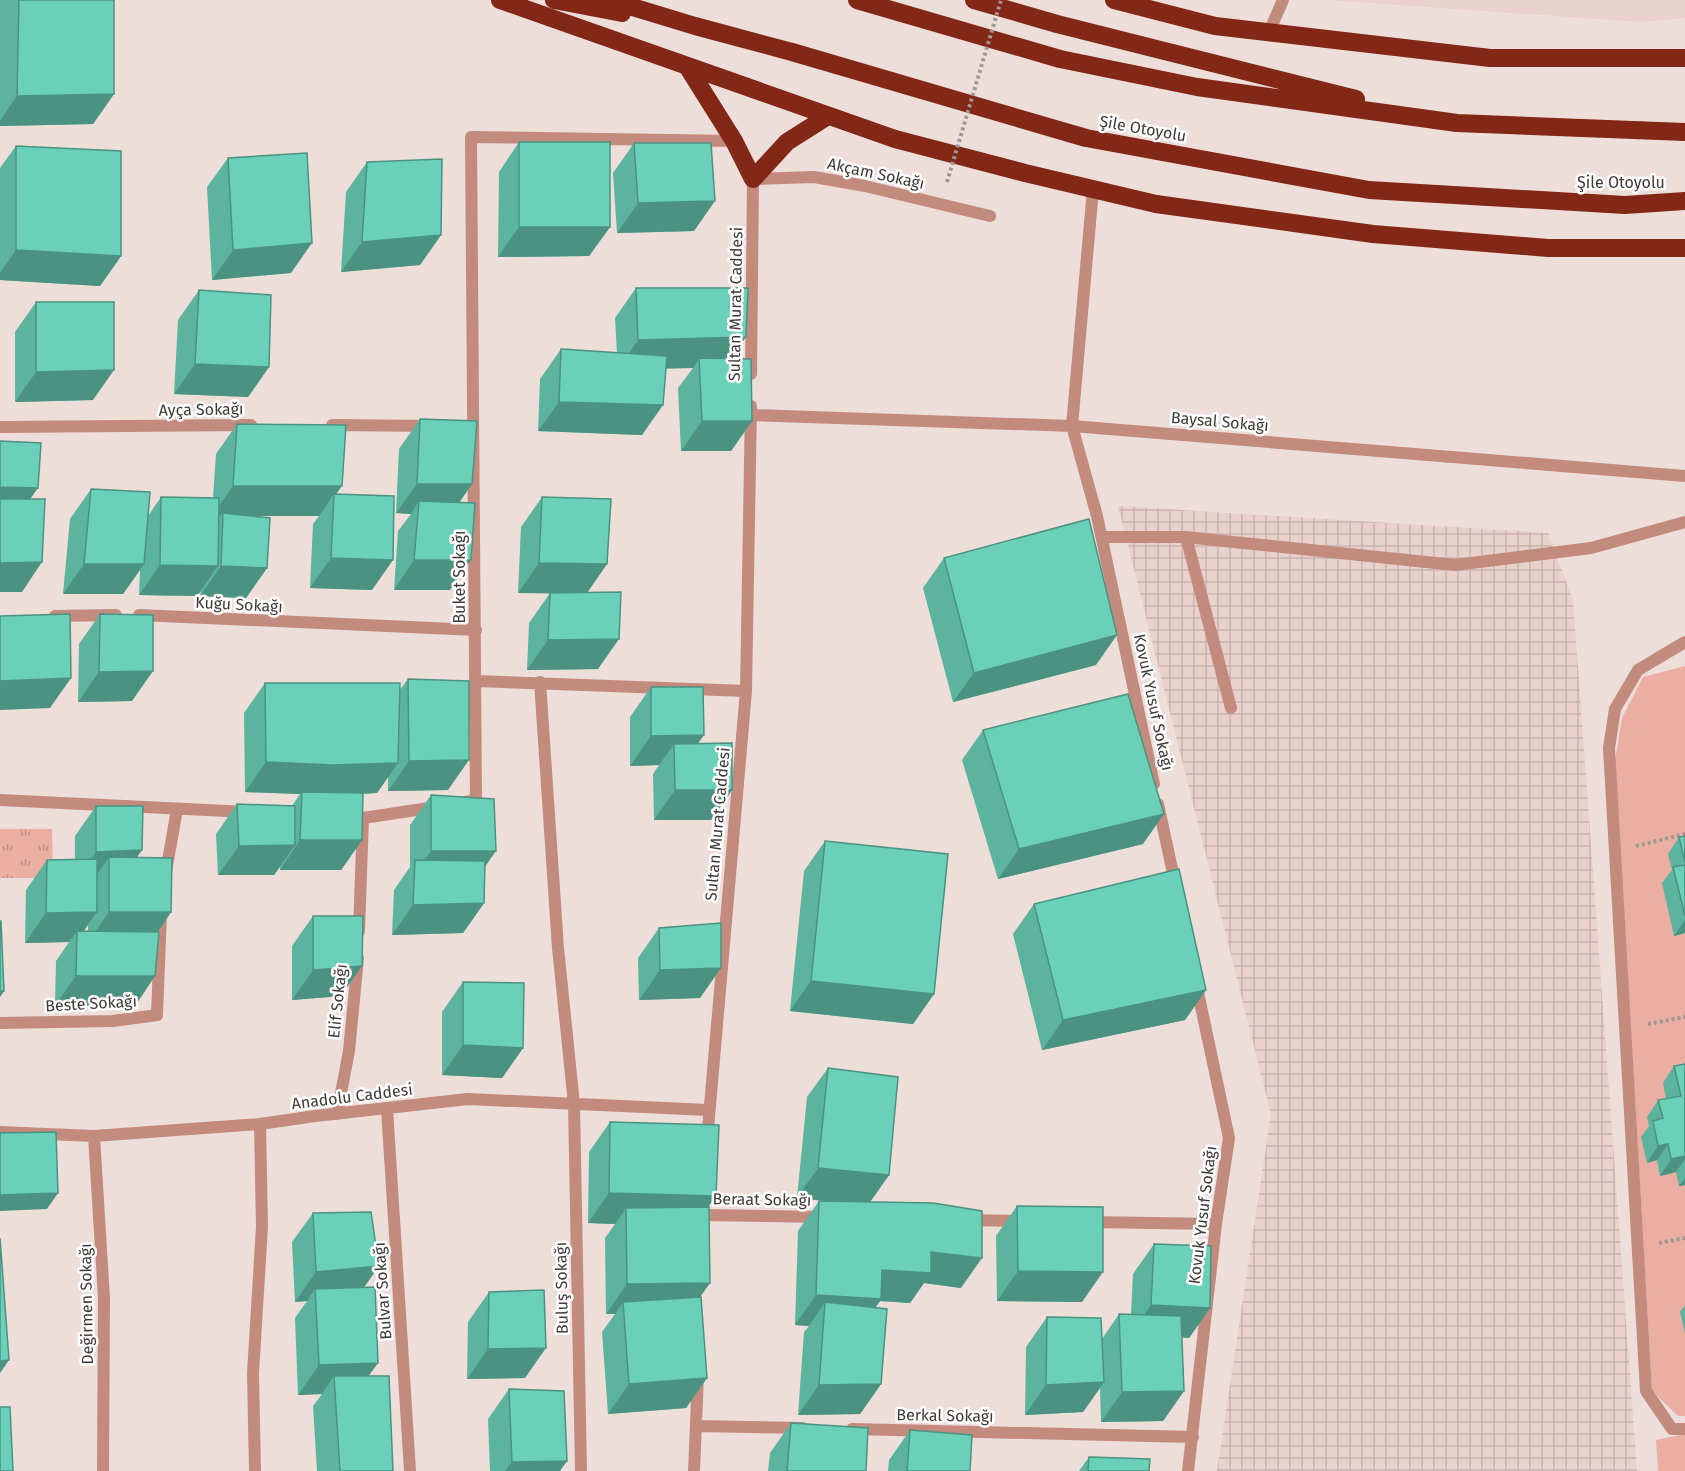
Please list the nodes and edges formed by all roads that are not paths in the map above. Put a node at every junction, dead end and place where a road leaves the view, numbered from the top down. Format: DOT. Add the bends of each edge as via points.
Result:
graph roads {
  1 [pos="500,0"];
  2 [pos="554,0"];
  3 [pos="609,0"];
  4 [pos="857,0"];
  5 [pos="974,0"];
  6 [pos="1114,0"];
  7 [pos="1282,0"];
  8 [pos="695,26"];
  9 [pos="1269,32"];
  10 [pos="1685,58"];
  11 [pos="687,66"];
  12 [pos="828,116"];
  13 [pos="1457,123"];
  14 [pos="1685,132"];
  15 [pos="734,141"];
  16 [pos="753,179"];
  17 [pos="1093,189"];
  18 [pos="1685,201"];
  19 [pos="990,216"];
  20 [pos="1685,248"];
  21 [pos="751,415"];
  22 [pos="258,425"];
  23 [pos="315,425"];
  24 [pos="440,426"];
  25 [pos="1072,426"];
  26 [pos="0,427"];
  27 [pos="1685,476"];
  28 [pos="1685,522"];
  29 [pos="1102,537"];
  30 [pos="1186,537"];
  31 [pos="46,616"];
  32 [pos="476,630"];
  33 [pos="1685,642"];
  34 [pos="476,681"];
  35 [pos="540,682"];
  36 [pos="746,691"];
  37 [pos="1231,708"];
  38 [pos="0,800"];
  39 [pos="177,809"];
  40 [pos="258,813"];
  41 [pos="328,816"];
  42 [pos="363,818"];
  43 [pos="1178,895"];
  44 [pos="1195,976"];
  45 [pos="0,1023"];
  46 [pos="574,1104"];
  47 [pos="387,1108"];
  48 [pos="708,1110"];
  49 [pos="337,1114"];
  50 [pos="260,1124"];
  51 [pos="0,1132"];
  52 [pos="94,1136"];
  53 [pos="706,1156"];
  54 [pos="704,1215"];
  55 [pos="835,1217"];
  56 [pos="954,1219"];
  57 [pos="1038,1221"];
  58 [pos="1073,1221"];
  59 [pos="1216,1224"];
  60 [pos="699,1360"];
  61 [pos="696,1426"];
  62 [pos="814,1428"];
  63 [pos="838,1429"];
  64 [pos="1685,1429"];
  65 [pos="1193,1437"];
  66 [pos="103,1471"];
  67 [pos="255,1471"];
  68 [pos="410,1471"];
  69 [pos="581,1471"];
  70 [pos="694,1471"];
  71 [pos="1188,1471"];
  1 -- 11 [label="highway"];
  2 -- 8 [label="highway"];
  3 -- 8 [label="highway, Şile Otoyolu"];
  4 -- 13 [label="highway" via="1071,62 1197,87"];
  5 -- 13 [label="highway"];
  6 -- 9 [label="highway" via="1215,26"];
  7 -- 9 [label="street"];
  8 -- 18 [label="highway, Şile Otoyolu" via="1086,138 1369,190 1625,205"];
  9 -- 10 [label="highway" via="1490,58"];
  11 -- 12 [label="highway"];
  11 -- 15 [label="highway"];
  12 -- 16 [label="highway" via="787,142"];
  12 -- 17 [label="highway" via="895,139"];
  13 -- 14 [label="highway"];
  15 -- 16 [label="highway"];
  15 -- 32 [label="street, Buket Sokağı" via="471,137 469,427"];
  16 -- 19 [label="street, Akçam Sokağı" via="814,177"];
  16 -- 21 [label="street, Sultan Murat Caddesi"];
  17 -- 20 [label="highway" via="1156,204 1373,234 1548,248"];
  17 -- 25 [label="street, Kovuk Yusuf Sokağı"];
  21 -- 25 [label="street, Baysal Sokağı"];
  21 -- 36 [label="street, Sultan Murat Caddesi"];
  22 -- 26 [label="street, Ayça Sokağı"];
  23 -- 24 [label="street"];
  25 -- 27 [label="street, Baysal Sokağı"];
  25 -- 29 [label="street, Kovuk Yusuf Sokağı"];
  28 -- 30 [label="street" via="1591,548 1455,565"];
  29 -- 30 [label="street"];
  29 -- 43 [label="street, Kovuk Yusuf Sokağı"];
  30 -- 37 [label="street"];
  31 -- 32 [label="street, Kuğu Sokağı" via="138,615"];
  32 -- 34 [label="street, Buket Sokağı"];
  33 -- 64 [label="street" via="1638,670 1615,709 1609,748 1646,1391 1672,1429"];
  34 -- 35 [label="street"];
  34 -- 42 [label="street, Buket Sokağı" via="477,800"];
  35 -- 36 [label="street"];
  35 -- 46 [label="street, Buluş Sokağı" via="558,948"];
  36 -- 48 [label="street, Sultan Murat Caddesi"];
  38 -- 39 [label="street"];
  39 -- 40 [label="street"];
  39 -- 45 [label="street, Beste Sokağı" via="163,896 157,1015 113,1021"];
  41 -- 42 [label="street, Buket Sokağı"];
  42 -- 49 [label="street, Elif Sokağı" via="358,966 349,1051"];
  44 -- 59 [label="street, Kovuk Yusuf Sokağı" via="1229,1137"];
  46 -- 47 [label="street, Anadolu Caddesi" via="468,1100"];
  46 -- 48 [label="street, Anadolu Caddesi"];
  46 -- 69 [label="street, Buluş Sokağı"];
  47 -- 49 [label="street, Anadolu Caddesi"];
  47 -- 68 [label="street, Bulvar Sokağı"];
  48 -- 53 [label="street, Sultan Murat Caddesi"];
  49 -- 50 [label="street, Anadolu Caddesi"];
  50 -- 52 [label="street, Anadolu Caddesi"];
  50 -- 67 [label="street" via="262,1227 253,1373"];
  51 -- 52 [label="street, Anadolu Caddesi"];
  52 -- 66 [label="street, Değirmen Sokağı" via="104,1298"];
  54 -- 55 [label="street, Beraat Sokağı"];
  56 -- 57 [label="street"];
  58 -- 59 [label="street"];
  59 -- 65 [label="street, Kovuk Yusuf Sokağı"];
  60 -- 61 [label="street"];
  61 -- 62 [label="street"];
  61 -- 70 [label="street"];
  63 -- 65 [label="street, Berkal Sokağı"];
  65 -- 71 [label="street, Kovuk Yusuf Sokağı"];
}
